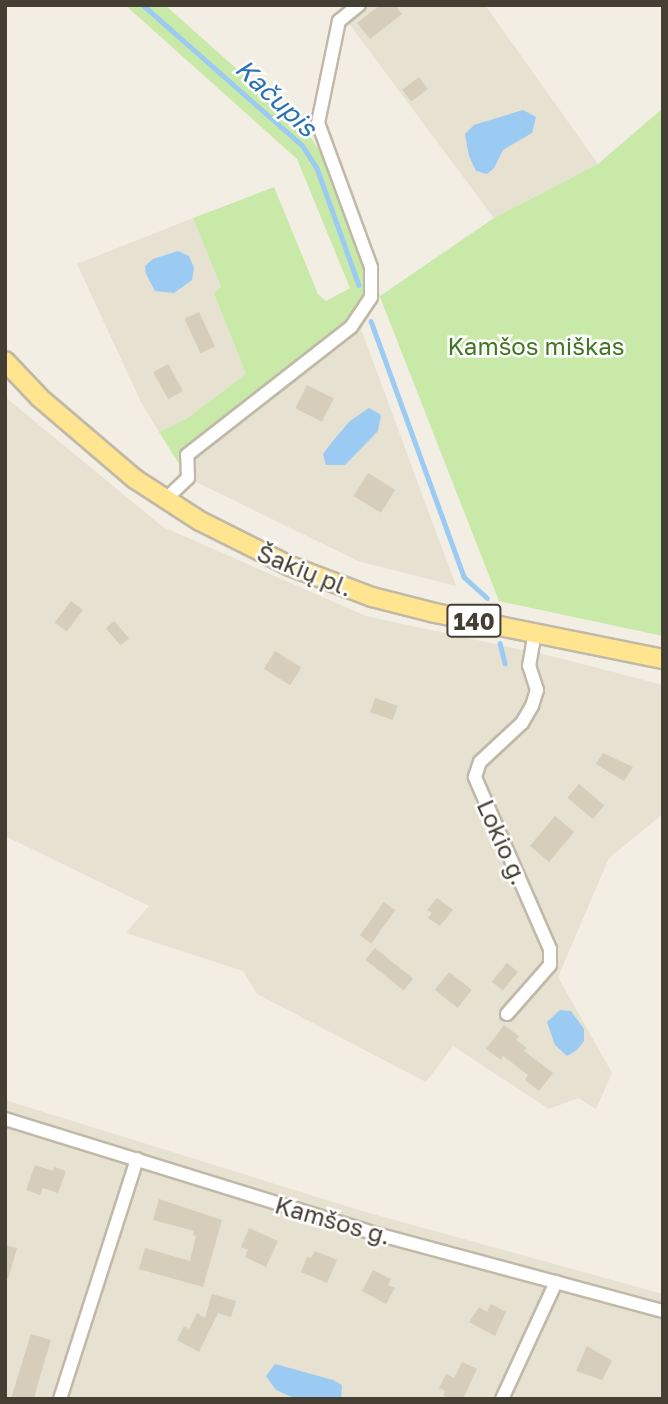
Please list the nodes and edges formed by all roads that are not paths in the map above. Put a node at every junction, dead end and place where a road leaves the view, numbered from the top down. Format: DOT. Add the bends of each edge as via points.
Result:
graph roads {
  1 [pos="359,5"];
  2 [pos="5,361"];
  3 [pos="165,500"];
  4 [pos="536,633"];
  5 [pos="663,659"];
  6 [pos="507,1014"];
  7 [pos="5,1119"];
  8 [pos="137,1159"];
  9 [pos="556,1282"];
  10 [pos="663,1311"];
  11 [pos="60,1399"];
  12 [pos="502,1399"];
  1 -- 3 [label="street" via="339,21 318,123 370,267 371,297 351,327 187,455 188,478"];
  2 -- 3 [label="main road, Šakių pl. / 140" via="84,439"];
  3 -- 4 [label="main road, Šakių pl. / 140" via="242,544 372,597"];
  4 -- 5 [label="main road, Šakių pl. / 140"];
  4 -- 6 [label="street, Lokio g." via="529,666 537,690 532,706 522,723 480,762 475,777 550,948 550,965"];
  7 -- 8 [label="street, Kamšos g."];
  8 -- 9 [label="street, Kamšos g." via="366,1231"];
  8 -- 11 [label="street"];
  9 -- 10 [label="street, Kamšos g."];
  9 -- 12 [label="street"];
}
